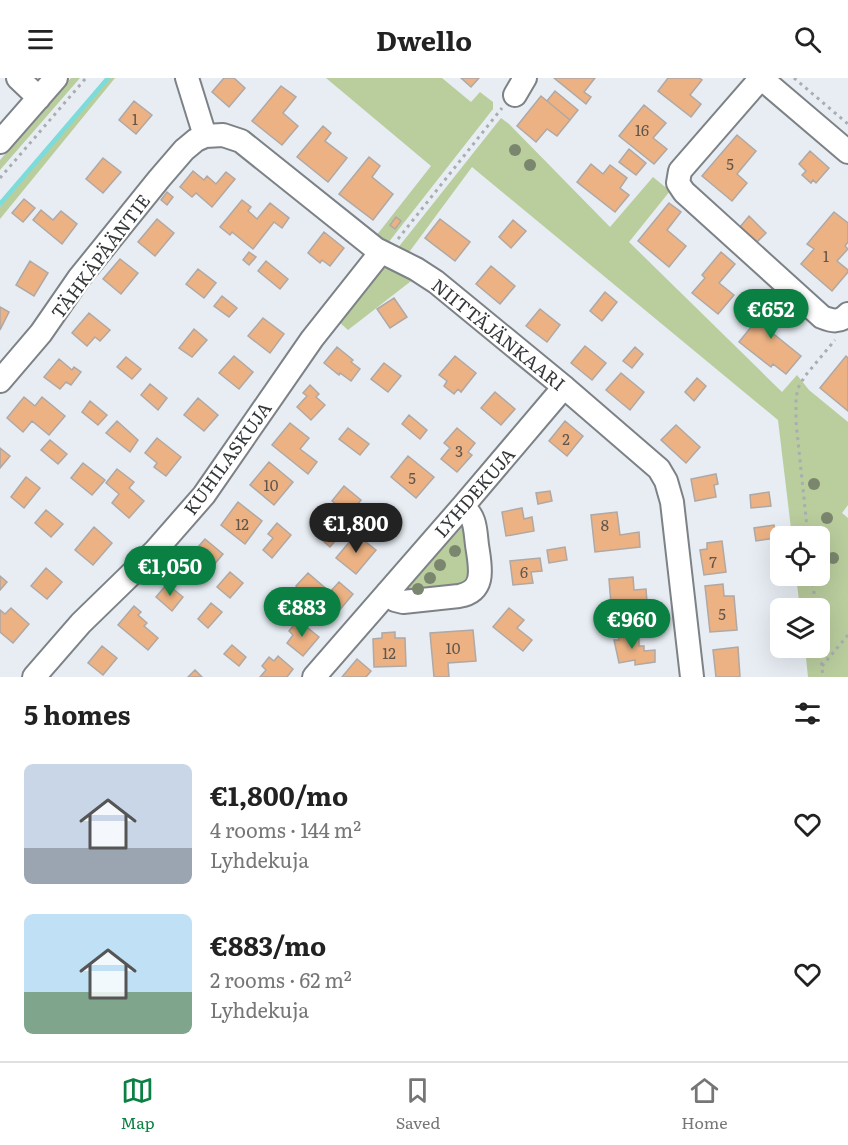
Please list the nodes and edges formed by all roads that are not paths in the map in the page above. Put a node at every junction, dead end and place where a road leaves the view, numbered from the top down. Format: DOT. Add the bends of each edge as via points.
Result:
graph roads {
  1 [pos="18,78"];
  2 [pos="56,78"];
  3 [pos="187,78"];
  4 [pos="761,78"];
  5 [pos="39,98"];
  6 [pos="205,136"];
  7 [pos="0,142"];
  8 [pos="848,153"];
  9 [pos="384,254"];
  10 [pos="846,316"];
  11 [pos="0,381"];
  12 [pos="564,387"];
  13 [pos="463,506"];
  14 [pos="387,593"];
  15 [pos="34,677"];
  16 [pos="314,677"];
  17 [pos="692,677"];
  1 -- 5 [label="street"];
  2 -- 5 [label="street"];
  3 -- 6 [label="street"];
  4 -- 8 [label="street"];
  4 -- 10 [label="street" via="680,171 678,183 822,317 833,321"];
  5 -- 7 [label="street"];
  6 -- 9 [label="street, NIITTÄJÄNKAARI" via="228,136 249,145"];
  6 -- 11 [label="street, TÄHKÄPÄÄNTIE" via="184,150 159,179"];
  9 -- 12 [label="street, NIITTÄJÄNKAARI" via="436,282"];
  9 -- 15 [label="street, KUHILASKUJA" via="312,339 204,495"];
  12 -- 13 [label="street, LYHDEKUJA"];
  12 -- 17 [label="street, NIITTÄJÄNKAARI" via="654,464 666,481 672,502"];
  13 -- 14 [label="street, LYHDEKUJA"];
  13 -- 14 [label="street" via="472,516 481,567 472,591 467,595 403,602"];
  14 -- 16 [label="street, LYHDEKUJA"];
}
